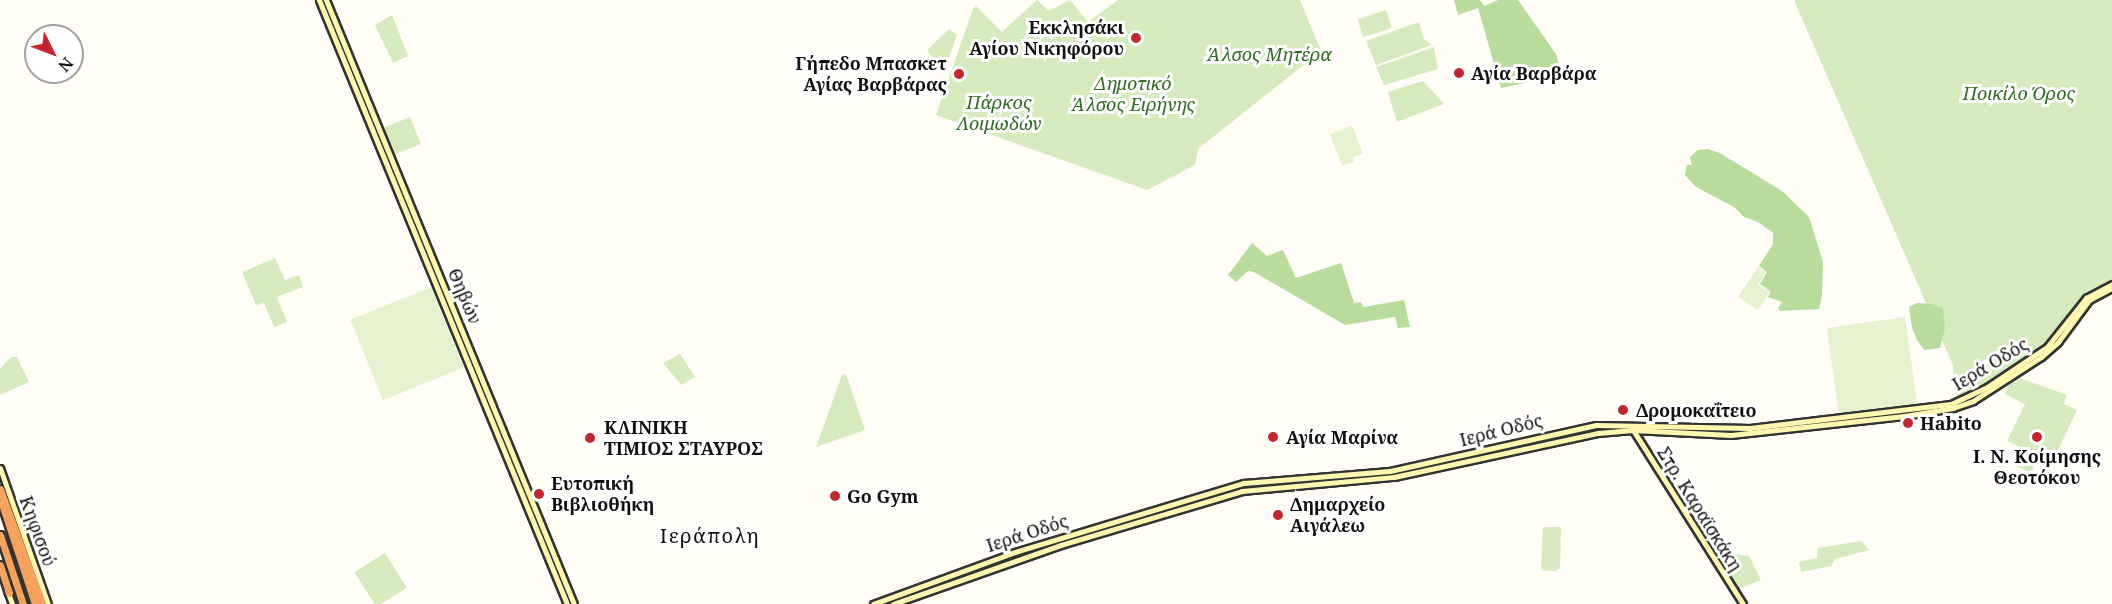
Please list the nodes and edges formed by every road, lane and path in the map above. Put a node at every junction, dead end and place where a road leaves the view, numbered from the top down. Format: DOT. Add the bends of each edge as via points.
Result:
graph roads {
  1 [pos="319,0"];
  2 [pos="326,0"];
  3 [pos="2112,286"];
  4 [pos="1633,427"];
  5 [pos="1648,431"];
  6 [pos="1647,453"];
  7 [pos="0,468"];
  8 [pos="0,489"];
  9 [pos="0,499"];
  10 [pos="0,535"];
  11 [pos="0,565"];
  12 [pos="0,575"];
  13 [pos="9,594"];
  14 [pos="12,604"];
  15 [pos="23,604"];
  16 [pos="35,604"];
  17 [pos="42,604"];
  18 [pos="48,604"];
  19 [pos="567,604"];
  20 [pos="574,604"];
  21 [pos="873,604"];
  22 [pos="893,604"];
  23 [pos="1743,604"];
  1 -- 19 [label="main road, Θηβών"];
  2 -- 20 [label="main road, Θηβών"];
  3 -- 4 [label="main road, Ιερά Οδός" via="2086,298 2047,347 1958,402 1750,428"];
  3 -- 5 [label="main road, Ιερά Οδός" via="2089,300 2058,342 2041,357 1973,401 1953,408 1750,434"];
  4 -- 5 [label="main road, Ιερά Οδός"];
  4 -- 6 [label="main road, Στρ. Καραϊσκάκη"];
  4 -- 21 [label="main road, Ιερά Οδός" via="1596,425 1566,430 1390,471 1228,486 1007,555"];
  4 -- 22 [label="main road, Ιερά Οδός" via="1394,477 1232,493 1061,544"];
  5 -- 6 [label="main road" via="1644,442"];
  6 -- 23 [label="main road, Στρ. Καραϊσκάκη"];
  7 -- 18 [label="main road, Κηφισού"];
  8 -- 17 [label="highway"];
  9 -- 16 [label="highway"];
  10 -- 15 [label="highway"];
  11 -- 13 [label="highway"];
  12 -- 13 [label="main road"];
  13 -- 14 [label="main road"];
}
